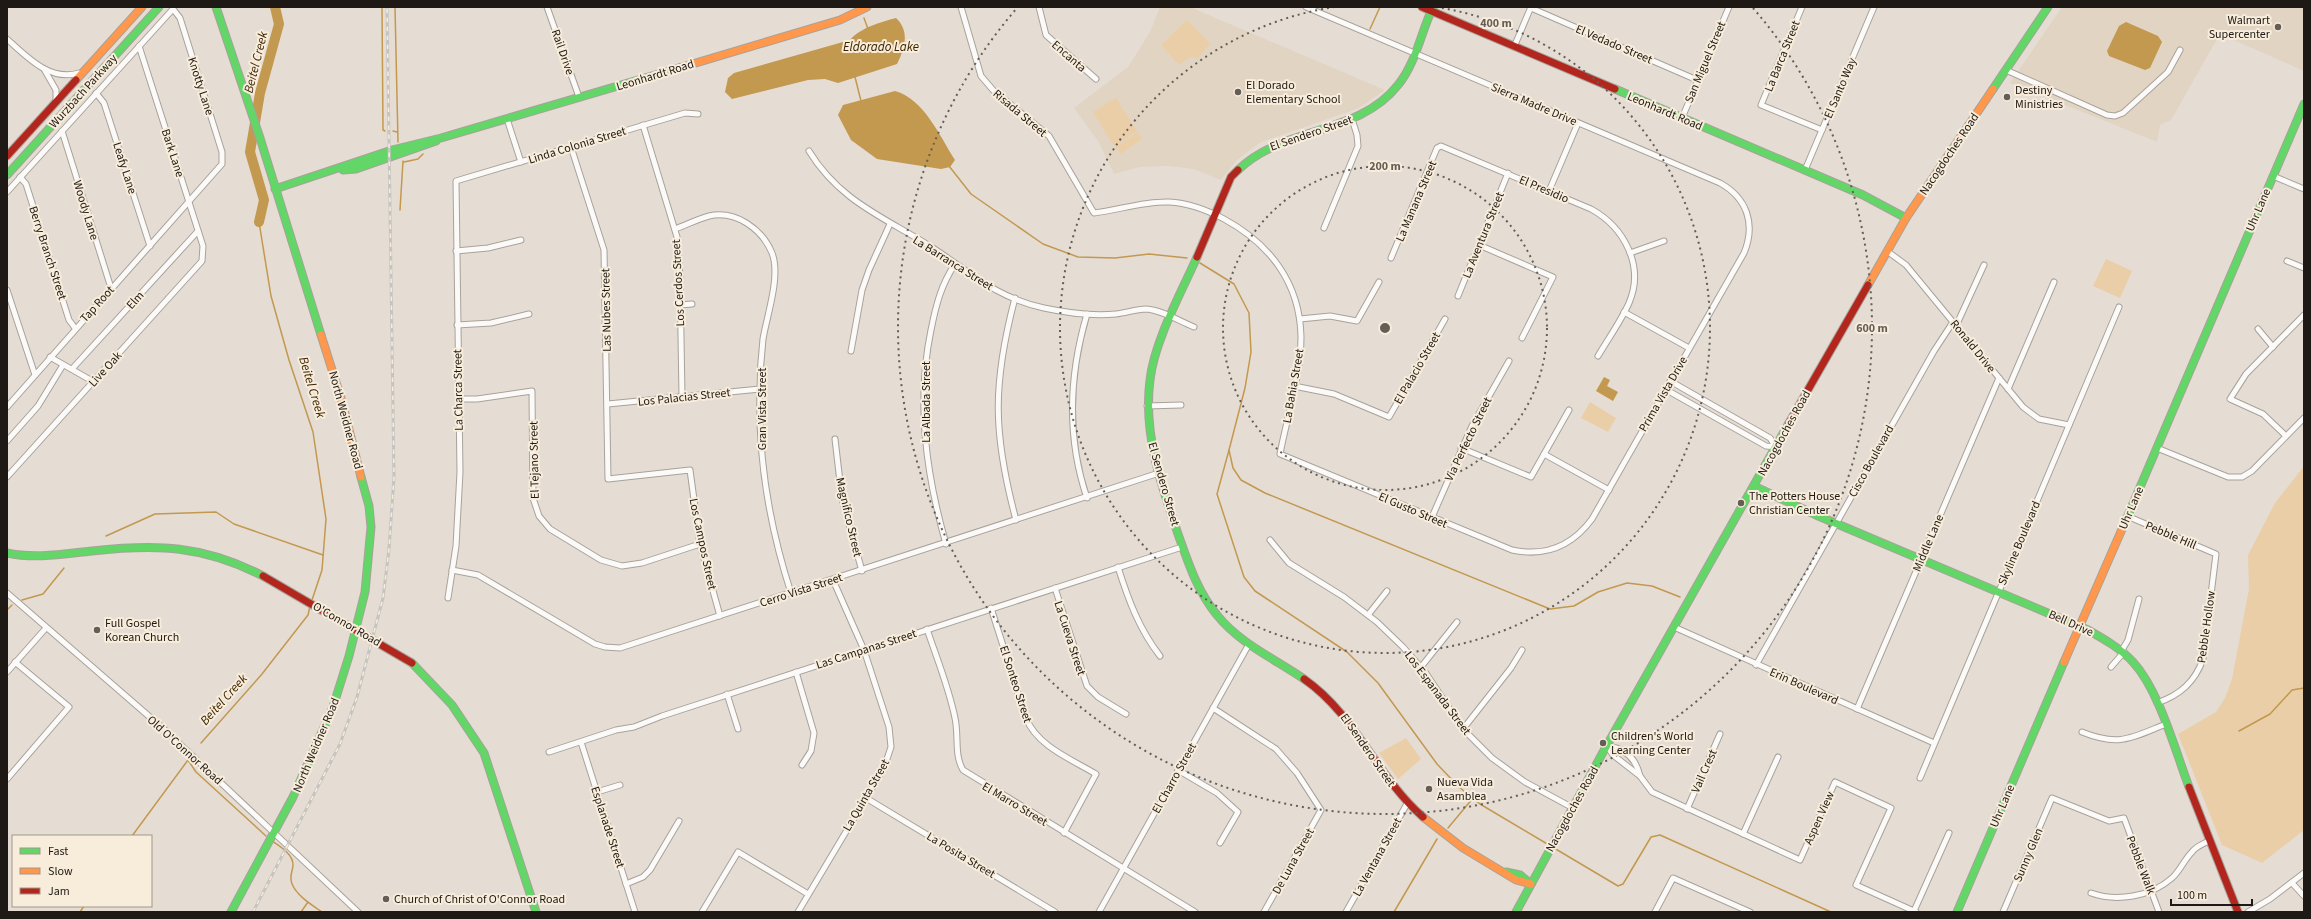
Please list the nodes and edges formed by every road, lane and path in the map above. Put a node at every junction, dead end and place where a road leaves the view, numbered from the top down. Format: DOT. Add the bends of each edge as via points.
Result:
graph roads {
  1 [pos="142,7"];
  2 [pos="159,7"];
  3 [pos="216,7"];
  4 [pos="547,7"];
  5 [pos="867,7"];
  6 [pos="961,7"];
  7 [pos="1039,7"];
  8 [pos="1306,7"];
  9 [pos="1422,7"];
  10 [pos="1729,7"];
  11 [pos="1802,7"];
  12 [pos="1874,7"];
  13 [pos="2048,7"];
  14 [pos="1531,8"];
  15 [pos="1432,9"];
  16 [pos="7,39"];
  17 [pos="139,46"];
  18 [pos="1514,46"];
  19 [pos="2180,50"];
  20 [pos="1415,53"];
  21 [pos="44,69"];
  22 [pos="2006,70"];
  23 [pos="84,71"];
  24 [pos="1096,79"];
  25 [pos="1697,80"];
  26 [pos="96,93"];
  27 [pos="579,97"];
  28 [pos="56,102"];
  29 [pos="2304,104"];
  30 [pos="698,114"];
  31 [pos="1682,118"];
  32 [pos="507,119"];
  33 [pos="1352,119"];
  34 [pos="1578,123"];
  35 [pos="643,125"];
  36 [pos="1822,130"];
  37 [pos="62,131"];
  38 [pos="1441,146"];
  39 [pos="571,147"];
  40 [pos="809,151"];
  41 [pos="7,156"];
  42 [pos="521,162"];
  43 [pos="222,164"];
  44 [pos="1805,170"];
  45 [pos="1508,174"];
  46 [pos="7,175"];
  47 [pos="2273,176"];
  48 [pos="20,177"];
  49 [pos="456,181"];
  50 [pos="275,189"];
  51 [pos="2304,189"];
  52 [pos="1549,191"];
  53 [pos="7,192"];
  54 [pos="189,202"];
  55 [pos="1094,213"];
  56 [pos="1214,214"];
  57 [pos="1748,218"];
  58 [pos="1906,218"];
  59 [pos="890,224"];
  60 [pos="1324,228"];
  61 [pos="675,229"];
  62 [pos="198,231"];
  63 [pos="521,240"];
  64 [pos="1664,241"];
  65 [pos="1479,245"];
  66 [pos="150,246"];
  67 [pos="456,251"];
  68 [pos="1887,251"];
  69 [pos="1630,253"];
  70 [pos="1391,258"];
  71 [pos="202,261"];
  72 [pos="2286,261"];
  73 [pos="955,264"];
  74 [pos="1984,265"];
  75 [pos="2304,268"];
  76 [pos="1379,282"];
  77 [pos="2054,282"];
  78 [pos="111,288"];
  79 [pos="7,290"];
  80 [pos="1458,296"];
  81 [pos="1015,298"];
  82 [pos="692,304"];
  83 [pos="680,305"];
  84 [pos="2119,307"];
  85 [pos="1624,312"];
  86 [pos="529,314"];
  87 [pos="1087,314"];
  88 [pos="2304,315"];
  89 [pos="1170,318"];
  90 [pos="1300,319"];
  91 [pos="1445,319"];
  92 [pos="1955,324"];
  93 [pos="457,325"];
  94 [pos="1194,327"];
  95 [pos="75,328"];
  96 [pos="2258,329"];
  97 [pos="1522,338"];
  98 [pos="2273,347"];
  99 [pos="1689,348"];
  100 [pos="851,351"];
  101 [pos="1598,356"];
  102 [pos="50,357"];
  103 [pos="1509,362"];
  104 [pos="63,365"];
  105 [pos="72,369"];
  106 [pos="35,374"];
  107 [pos="1999,378"];
  108 [pos="94,382"];
  109 [pos="1670,382"];
  110 [pos="1294,386"];
  111 [pos="1665,389"];
  112 [pos="2008,389"];
  113 [pos="760,390"];
  114 [pos="682,397"];
  115 [pos="458,400"];
  116 [pos="608,404"];
  117 [pos="1181,405"];
  118 [pos="1147,406"];
  119 [pos="7,407"];
  120 [pos="1569,410"];
  121 [pos="2304,418"];
  122 [pos="2069,425"];
  123 [pos="2286,436"];
  124 [pos="835,439"];
  125 [pos="7,440"];
  126 [pos="1776,447"];
  127 [pos="1462,448"];
  128 [pos="2157,448"];
  129 [pos="1280,454"];
  130 [pos="1544,454"];
  131 [pos="690,470"];
  132 [pos="1159,474"];
  133 [pos="7,477"];
  134 [pos="1754,486"];
  135 [pos="1609,490"];
  136 [pos="1087,498"];
  137 [pos="2127,516"];
  138 [pos="1432,517"];
  139 [pos="1016,520"];
  140 [pos="1836,523"];
  141 [pos="1270,540"];
  142 [pos="700,544"];
  143 [pos="946,544"];
  144 [pos="1182,546"];
  145 [pos="1549,550"];
  146 [pos="7,553"];
  147 [pos="2216,554"];
  148 [pos="1920,559"];
  149 [pos="1118,567"];
  150 [pos="452,570"];
  151 [pos="862,571"];
  152 [pos="833,580"];
  153 [pos="1054,588"];
  154 [pos="1387,592"];
  155 [pos="1998,592"];
  156 [pos="7,593"];
  157 [pos="791,593"];
  158 [pos="448,598"];
  159 [pos="2139,599"];
  160 [pos="991,608"];
  161 [pos="1368,615"];
  162 [pos="720,616"];
  163 [pos="1457,622"];
  164 [pos="2079,626"];
  165 [pos="1674,627"];
  166 [pos="46,628"];
  167 [pos="927,629"];
  168 [pos="1249,644"];
  169 [pos="864,650"];
  170 [pos="1522,650"];
  171 [pos="2123,651"];
  172 [pos="1160,656"];
  173 [pos="15,662"];
  174 [pos="1756,665"];
  175 [pos="1421,667"];
  176 [pos="2111,667"];
  177 [pos="7,672"];
  178 [pos="796,672"];
  179 [pos="726,694"];
  180 [pos="2157,703"];
  181 [pos="1213,708"];
  182 [pos="1857,709"];
  183 [pos="1126,714"];
  184 [pos="2166,724"];
  185 [pos="1463,728"];
  186 [pos="738,729"];
  187 [pos="2082,732"];
  188 [pos="1720,734"];
  189 [pos="581,742"];
  190 [pos="1934,743"];
  191 [pos="1607,746"];
  192 [pos="549,752"];
  193 [pos="1778,757"];
  194 [pos="802,765"];
  195 [pos="1178,770"];
  196 [pos="1640,776"];
  197 [pos="1920,778"];
  198 [pos="7,780"];
  199 [pos="620,785"];
  200 [pos="597,792"];
  201 [pos="866,798"];
  202 [pos="2052,798"];
  203 [pos="1408,802"];
  204 [pos="1573,808"];
  205 [pos="1687,809"];
  206 [pos="679,821"];
  207 [pos="274,832"];
  208 [pos="1064,833"];
  209 [pos="1949,833"];
  210 [pos="1743,834"];
  211 [pos="2210,840"];
  212 [pos="1220,843"];
  213 [pos="1123,869"];
  214 [pos="2304,872"];
  215 [pos="2292,883"];
  216 [pos="626,884"];
  217 [pos="1531,884"];
  218 [pos="2151,890"];
  219 [pos="2091,893"];
  220 [pos="808,894"];
  221 [pos="2304,896"];
  222 [pos="1915,911"];
  223 [pos="231,912"];
  224 [pos="358,912"];
  225 [pos="536,912"];
  226 [pos="635,912"];
  227 [pos="702,912"];
  228 [pos="798,912"];
  229 [pos="1055,912"];
  230 [pos="1099,912"];
  231 [pos="1195,912"];
  232 [pos="1264,912"];
  233 [pos="1346,912"];
  234 [pos="1516,912"];
  235 [pos="1655,912"];
  236 [pos="1750,912"];
  237 [pos="1956,912"];
  238 [pos="2004,912"];
  239 [pos="2159,912"];
  240 [pos="2238,912"];
  241 [pos="2248,912"];
  1 -- 23 [label="main road, Wurzbach Parkway"];
  2 -- 46 [label="main road, Wurzbach Parkway"];
  3 -- 50 [label="main road, North Weidner Road"];
  4 -- 27 [label="street, Rail Drive"];
  5 -- 27 [label="main road, Leonhardt Road" via="840,20"];
  6 -- 55 [label="street, Risada Street" via="981,76 993,90 1049,136"];
  7 -- 24 [label="street, Encanta" via="1046,35"];
  8 -- 20 [label="street, Sierra Madre Drive"];
  9 -- 15 [label="main road, Leonhardt Road"];
  10 -- 25 [label="street, San Miguel Street"];
  11 -- 36 [label="street, La Barca Street" via="1761,105"];
  12 -- 36 [label="street, El Santo Way"];
  13 -- 22 [label="main road, Nacogdoches Road"];
  14 -- 18 [label="street"];
  14 -- 25 [label="street, El Vedado Street"];
  15 -- 18 [label="main road, Leonhardt Road"];
  15 -- 20 [label="main road, El Sendero Street"];
  16 -- 21 [label="street"];
  17 -- 26 [label="street"];
  17 -- 43 [label="street, Knotty Lane" via="173,9 180,18 222,152"];
  17 -- 54 [label="street, Bark Lane"];
  18 -- 31 [label="main road, Leonhardt Road"];
  19 -- 22 [label="street" via="2168,72 2123,113 2115,116 2107,115"];
  20 -- 33 [label="main road, El Sendero Street" via="1406,74 1390,94 1371,110"];
  20 -- 34 [label="street, Sierra Madre Drive"];
  21 -- 23 [label="street" via="64,76"];
  21 -- 28 [label="street" via="56,90"];
  22 -- 58 [label="main road, Nacogdoches Road"];
  23 -- 28 [label="main road, Wurzbach Parkway"];
  25 -- 31 [label="street, San Miguel Street"];
  26 -- 37 [label="street"];
  26 -- 66 [label="street, Leafy Lane" via="104,103"];
  27 -- 32 [label="main road, Leonhardt Road"];
  28 -- 41 [label="main road, Wurzbach Parkway"];
  29 -- 47 [label="main road, Uhr Lane"];
  30 -- 35 [label="street, Linda Colonia Street" via="685,113"];
  31 -- 44 [label="main road, Leonhardt Road"];
  32 -- 42 [label="street"];
  32 -- 50 [label="main road, Leonhardt Road" via="392,150"];
  33 -- 56 [label="main road, El Sendero Street" via="1277,143 1254,154 1230,177"];
  33 -- 60 [label="street" via="1358,146"];
  34 -- 52 [label="street"];
  34 -- 57 [label="street, Sierra Madre Drive" via="1720,183 1737,195"];
  35 -- 39 [label="street, Linda Colonia Street"];
  35 -- 61 [label="street, Los Cerdos Street"];
  36 -- 44 [label="street, El Santo Way"];
  37 -- 48 [label="street"];
  37 -- 78 [label="street, Woody Lane"];
  38 -- 45 [label="street, El Presidio"];
  38 -- 70 [label="street, La Manana Street" via="1437,148"];
  39 -- 42 [label="street, Linda Colonia Street"];
  39 -- 116 [label="street, Las Nubes Street" via="604,250"];
  40 -- 59 [label="street, La Barranca Street" via="834,184"];
  42 -- 49 [label="street, Linda Colonia Street"];
  43 -- 54 [label="street, Tap Root"];
  44 -- 58 [label="main road, Leonhardt Road" via="1864,195"];
  45 -- 52 [label="street, El Presidio"];
  45 -- 65 [label="street, La Aventura Street"];
  47 -- 51 [label="street"];
  47 -- 128 [label="main road, Uhr Lane"];
  48 -- 53 [label="street"];
  48 -- 95 [label="street, Berry Branch Street" via="26,184 69,320"];
  49 -- 67 [label="street, La Charca Street"];
  50 -- 207 [label="main road, North Weidner Road" via="345,411 372,527 364,599 334,707"];
  52 -- 69 [label="street, El Presidio" via="1591,209 1605,218 1621,234"];
  54 -- 62 [label="street, Bark Lane"];
  54 -- 66 [label="street, Tap Root"];
  55 -- 56 [label="street, La Bahia Street" via="1147,203 1169,202"];
  56 -- 89 [label="main road, El Sendero Street"];
  56 -- 90 [label="street, La Bahia Street" via="1247,233 1274,258 1291,286"];
  57 -- 99 [label="street, Prima Vista Drive" via="1750,234 1744,253"];
  58 -- 68 [label="main road, Nacogdoches Road"];
  59 -- 73 [label="street, La Barranca Street" via="933,248"];
  59 -- 100 [label="street" via="866,277"];
  61 -- 83 [label="street, Los Cerdos Street"];
  61 -- 113 [label="street, Gran Vista Street" via="704,218 719,215 735,217 754,229 771,252 776,273 763,341"];
  62 -- 71 [label="street, Bark Lane" via="203,246"];
  62 -- 105 [label="street, Elm"];
  63 -- 67 [label="street" via="488,248"];
  64 -- 69 [label="street"];
  65 -- 80 [label="street, La Aventura Street"];
  65 -- 97 [label="street" via="1553,276"];
  66 -- 78 [label="street, Tap Root"];
  67 -- 93 [label="street, La Charca Street"];
  68 -- 92 [label="street, Ronald Drive" via="1906,265"];
  68 -- 126 [label="main road, Nacogdoches Road"];
  69 -- 85 [label="street, El Presidio" via="1634,270 1632,292"];
  71 -- 108 [label="street, Live Oak"];
  72 -- 75 [label="street"];
  73 -- 81 [label="street, La Barranca Street" via="980,282"];
  73 -- 143 [label="street, La Albada Street" via="945,279 937,299 924,382 926,457"];
  74 -- 92 [label="street, Cisco Boulevard"];
  76 -- 90 [label="street" via="1357,321 1330,316"];
  77 -- 112 [label="street"];
  78 -- 95 [label="street, Tap Root"];
  79 -- 106 [label="street"];
  81 -- 87 [label="street, La Barranca Street" via="1043,308"];
  81 -- 139 [label="street" via="1002,353 997,408 1002,467"];
  82 -- 83 [label="street"];
  83 -- 114 [label="street, Los Cerdos Street"];
  84 -- 122 [label="street, Skyline Boulevard"];
  85 -- 99 [label="street"];
  85 -- 101 [label="street, El Presidio"];
  86 -- 93 [label="street" via="491,323"];
  87 -- 89 [label="street, La Barranca Street" via="1115,314 1147,309"];
  87 -- 136 [label="street" via="1075,363 1072,416 1077,460"];
  88 -- 98 [label="street"];
  89 -- 94 [label="street, La Barranca Street"];
  89 -- 118 [label="main road, El Sendero Street" via="1150,369"];
  90 -- 110 [label="street, La Bahia Street" via="1300,354"];
  91 -- 110 [label="street, El Palacio Street" via="1389,417 1334,394"];
  92 -- 107 [label="street, Ronald Drive"];
  92 -- 140 [label="street, Cisco Boulevard" via="1934,351"];
  93 -- 115 [label="street, La Charca Street"];
  95 -- 102 [label="street, Tap Root"];
  96 -- 98 [label="street"];
  98 -- 123 [label="street" via="2241,379 2230,399 2263,414"];
  99 -- 109 [label="street, Prima Vista Drive"];
  102 -- 104 [label="street"];
  102 -- 106 [label="street, Tap Root"];
  103 -- 127 [label="street, Via Perfecto Street"];
  104 -- 105 [label="street"];
  104 -- 125 [label="street" via="38,406"];
  105 -- 108 [label="street"];
  106 -- 119 [label="street, Tap Root"];
  107 -- 112 [label="street, Ronald Drive"];
  107 -- 148 [label="street, Middle Lane"];
  108 -- 133 [label="street, Live Oak"];
  109 -- 111 [label="street, Prima Vista Drive"];
  109 -- 126 [label="street" via="1770,438"];
  110 -- 129 [label="street, La Bahia Street"];
  111 -- 126 [label="street" via="1766,446"];
  111 -- 135 [label="street, Prima Vista Drive"];
  112 -- 122 [label="street, Ronald Drive" via="2032,414 2048,421"];
  113 -- 114 [label="street, Los Palacias Street"];
  113 -- 157 [label="street, Gran Vista Street" via="762,456 770,515"];
  114 -- 116 [label="street, Los Palacias Street"];
  115 -- 142 [label="street, El Tejano Street" via="532,391 533,498 539,516 550,530 601,560 622,566 642,563"];
  115 -- 150 [label="street, La Charca Street" via="460,472 456,546"];
  116 -- 131 [label="street, Las Nubes Street" via="608,479"];
  117 -- 118 [label="street"];
  118 -- 132 [label="main road, El Sendero Street" via="1150,436"];
  120 -- 130 [label="street"];
  121 -- 123 [label="street"];
  122 -- 155 [label="street, Skyline Boulevard"];
  123 -- 128 [label="street" via="2249,474 2235,478"];
  124 -- 151 [label="street, Magnifico Street" via="842,499"];
  126 -- 134 [label="main road, Nacogdoches Road"];
  127 -- 130 [label="street" via="1531,477"];
  127 -- 138 [label="street, Via Perfecto Street"];
  128 -- 137 [label="main road, Uhr Lane"];
  129 -- 138 [label="street, El Gusto Street"];
  130 -- 135 [label="street"];
  131 -- 142 [label="street, Los Campos Street"];
  132 -- 136 [label="street, Cerro Vista Street"];
  132 -- 144 [label="main road, El Sendero Street"];
  134 -- 140 [label="main road, Bell Drive"];
  134 -- 165 [label="main road, Nacogdoches Road"];
  135 -- 145 [label="street, Prima Vista Drive" via="1584,530 1573,540"];
  136 -- 139 [label="street, Cerro Vista Street"];
  137 -- 147 [label="street, Pebble Hill"];
  137 -- 164 [label="main road, Uhr Lane"];
  138 -- 145 [label="street, El Gusto Street" via="1512,550"];
  139 -- 143 [label="street, Cerro Vista Street"];
  140 -- 148 [label="main road, Bell Drive"];
  140 -- 174 [label="street, Cisco Boulevard"];
  141 -- 161 [label="street, Los Espanada Street" via="1289,562"];
  142 -- 162 [label="street, Los Campos Street"];
  143 -- 151 [label="street, Cerro Vista Street"];
  144 -- 149 [label="street, Las Campanas Street"];
  144 -- 168 [label="main road, El Sendero Street" via="1196,586 1207,605 1224,625"];
  146 -- 225 [label="main road, O'Connor Road, bridge" via="44,555 156,546 211,554 245,565 412,662 447,697 484,753"];
  147 -- 180 [label="street, Pebble Hollow" via="2203,658 2199,670 2182,691"];
  148 -- 155 [label="main road, Bell Drive"];
  148 -- 182 [label="street, Middle Lane"];
  149 -- 153 [label="street, Las Campanas Street"];
  149 -- 172 [label="street" via="1131,608"];
  150 -- 158 [label="street, La Charca Street"];
  150 -- 162 [label="street, Cerro Vista Street" via="478,575 595,644 605,647 626,647"];
  151 -- 152 [label="street, Cerro Vista Street"];
  152 -- 157 [label="street, Cerro Vista Street"];
  152 -- 169 [label="street, La Quinta Street"];
  153 -- 160 [label="street, Las Campanas Street"];
  153 -- 183 [label="street, La Cueva Street" via="1087,686 1098,698"];
  154 -- 161 [label="street"];
  155 -- 164 [label="main road, Bell Drive"];
  155 -- 190 [label="street, Skyline Boulevard"];
  156 -- 166 [label="street, Old O'Connor Road"];
  157 -- 162 [label="street, Cerro Vista Street"];
  159 -- 171 [label="street"];
  160 -- 167 [label="street, Las Campanas Street"];
  160 -- 208 [label="street, El Sonteo Street" via="1026,718 1034,733 1049,746 1096,774"];
  161 -- 175 [label="street, Los Espanada Street"];
  163 -- 175 [label="street"];
  164 -- 171 [label="main road, Bell Drive" via="2109,640"];
  164 -- 237 [label="main road, Uhr Lane"];
  165 -- 174 [label="street, Erin Boulevard"];
  165 -- 191 [label="main road, Nacogdoches Road"];
  166 -- 173 [label="street"];
  166 -- 207 [label="street, Old O'Connor Road" via="166,731"];
  167 -- 169 [label="street, Las Campanas Street"];
  167 -- 208 [label="street, El Marro Street" via="955,718 958,758 963,770"];
  168 -- 181 [label="street, El Charro Street"];
  168 -- 203 [label="main road, El Sendero Street" via="1312,684 1329,698 1344,714 1392,785"];
  169 -- 178 [label="street, Las Campanas Street"];
  169 -- 201 [label="street, La Quinta Street" via="889,727 891,742 884,768"];
  170 -- 185 [label="street" via="1511,668"];
  171 -- 176 [label="street"];
  171 -- 180 [label="main road, Bell Drive" via="2144,676"];
  173 -- 177 [label="street"];
  173 -- 198 [label="street" via="69,707"];
  174 -- 182 [label="street, Erin Boulevard"];
  175 -- 185 [label="street, Los Espanada Street"];
  178 -- 179 [label="street, Las Campanas Street"];
  178 -- 194 [label="street" via="814,733 811,751"];
  179 -- 186 [label="street"];
  179 -- 189 [label="street, Las Campanas Street" via="646,721 634,728 616,730"];
  180 -- 184 [label="main road, Bell Drive"];
  181 -- 195 [label="street, El Charro Street"];
  181 -- 232 [label="street, De Luna Street" via="1276,749 1297,773 1321,810"];
  182 -- 190 [label="street, Erin Boulevard"];
  184 -- 187 [label="street" via="2118,741 2102,740"];
  184 -- 211 [label="main road, Bell Drive"];
  185 -- 204 [label="street, Los Espanada Street" via="1482,749 1505,768"];
  188 -- 205 [label="street, Vail Crest"];
  189 -- 192 [label="street, Las Campanas Street"];
  189 -- 200 [label="street, Esplanade Street"];
  190 -- 197 [label="street, Skyline Boulevard"];
  191 -- 196 [label="street, Aspen View" via="1613,755"];
  191 -- 196 [label="street, Aspen View" via="1617,747 1632,758"];
  191 -- 204 [label="main road, Nacogdoches Road"];
  193 -- 210 [label="street"];
  195 -- 212 [label="street" via="1217,793 1238,812"];
  195 -- 213 [label="street, El Charro Street"];
  196 -- 205 [label="street, Aspen View" via="1649,790"];
  199 -- 200 [label="street"];
  200 -- 216 [label="street, Esplanade Street"];
  201 -- 220 [label="street, La Quinta Street"];
  201 -- 229 [label="street, La Posita Street"];
  202 -- 218 [label="street, Pebble Walk" via="2109,821 2124,818"];
  202 -- 238 [label="street, Sunny Glen"];
  203 -- 217 [label="main road, El Sendero Street" via="1454,843 1506,872 1516,872 1526,877"];
  203 -- 233 [label="street, La Ventana Street"];
  204 -- 217 [label="main road, Nacogdoches Road"];
  205 -- 210 [label="street, Aspen View"];
  206 -- 216 [label="street" via="650,870 643,877"];
  207 -- 223 [label="main road, North Weidner Road"];
  207 -- 224 [label="street, Old O'Connor Road"];
  208 -- 213 [label="street, El Marro Street"];
  209 -- 222 [label="street"];
  210 -- 222 [label="street, Aspen View" via="1800,860 1835,782 1892,808 1856,886"];
  211 -- 218 [label="street" via="2192,851 2172,878"];
  211 -- 240 [label="main road, Bell Drive"];
  213 -- 230 [label="street, El Charro Street"];
  213 -- 231 [label="street, El Marro Street"];
  214 -- 215 [label="street"];
  215 -- 221 [label="street"];
  215 -- 241 [label="street"];
  216 -- 226 [label="street, Esplanade Street"];
  217 -- 234 [label="main road, Nacogdoches Road"];
  218 -- 219 [label="street" via="2119,899"];
  218 -- 239 [label="street, Pebble Walk"];
  220 -- 227 [label="street" via="738,852"];
  220 -- 228 [label="street, La Quinta Street"];
  235 -- 236 [label="street" via="1673,878"];
}
